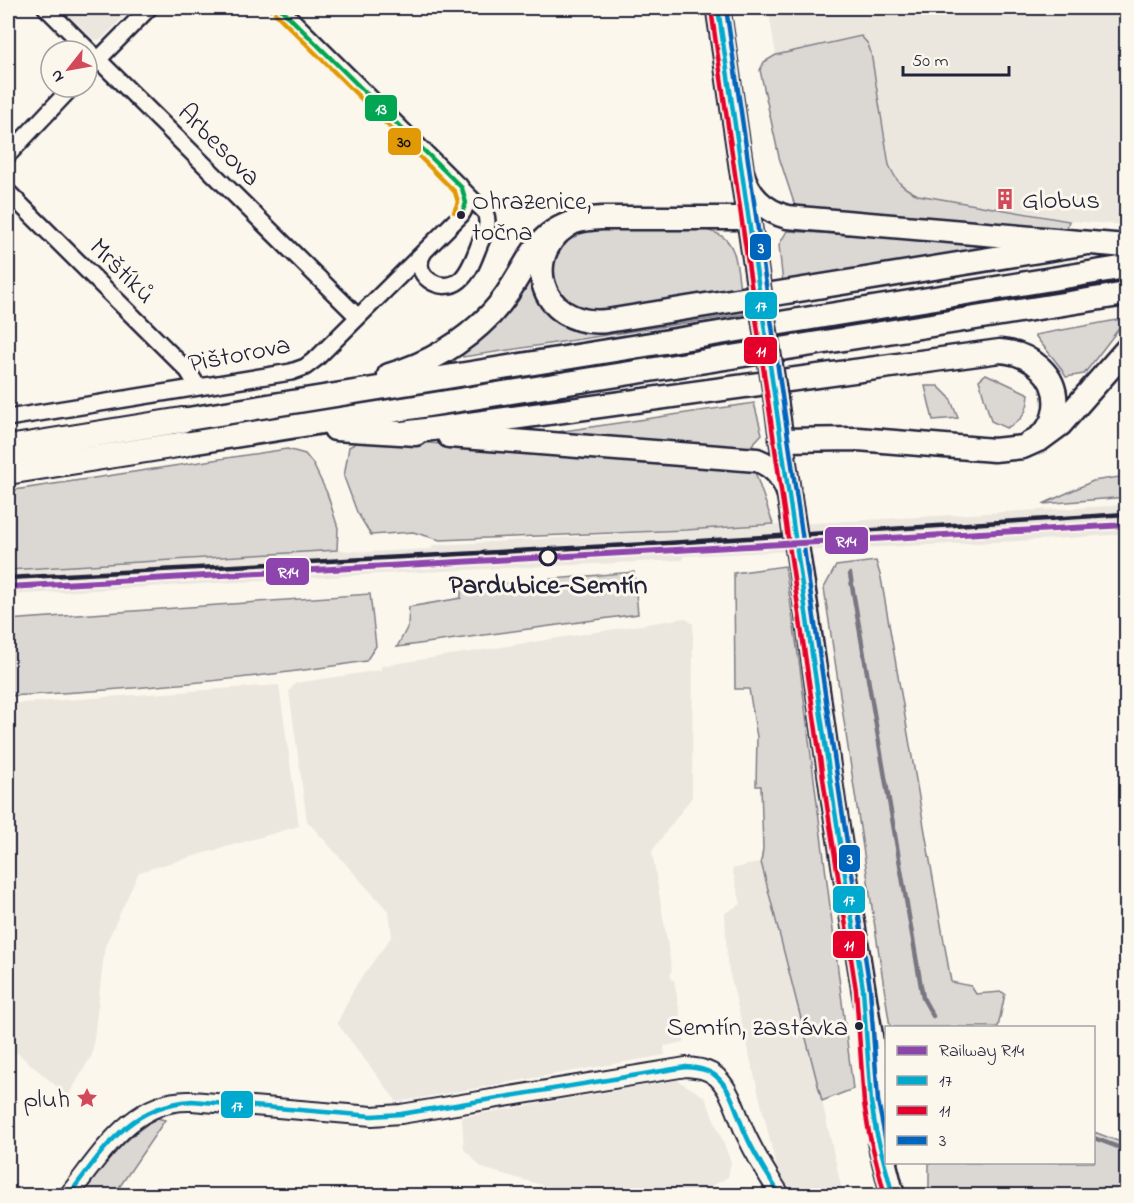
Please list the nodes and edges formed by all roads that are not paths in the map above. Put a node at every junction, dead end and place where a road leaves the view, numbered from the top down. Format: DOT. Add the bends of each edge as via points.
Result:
graph roads {
  1 [pos="46,8"];
  2 [pos="149,8"];
  3 [pos="280,8"];
  4 [pos="718,8"];
  5 [pos="78,39"];
  6 [pos="99,58"];
  7 [pos="99,60"];
  8 [pos="61,99"];
  9 [pos="8,155"];
  10 [pos="742,172"];
  11 [pos="459,185"];
  12 [pos="8,192"];
  13 [pos="708,218"];
  14 [pos="750,218"];
  15 [pos="576,221"];
  16 [pos="1088,243"];
  17 [pos="1126,246"];
  18 [pos="426,249"];
  19 [pos="1126,267"];
  20 [pos="1126,294"];
  21 [pos="358,317"];
  22 [pos="1126,350"];
  23 [pos="198,387"];
  24 [pos="286,403"];
  25 [pos="8,418"];
  26 [pos="182,420"];
  27 [pos="289,427"];
  28 [pos="403,433"];
  29 [pos="781,440"];
  30 [pos="184,444"];
  31 [pos="1023,447"];
  32 [pos="8,448"];
  33 [pos="8,472"];
  34 [pos="789,495"];
  35 [pos="863,988"];
  36 [pos="885,1148"];
  37 [pos="887,1164"];
  38 [pos="892,1191"];
  39 [pos="68,1196"];
  40 [pos="781,1196"];
  1 -- 5 [label="street, Arbesova"];
  2 -- 6 [label="street"];
  3 -- 11 [label="street"];
  4 -- 10 [label="main road"];
  7 -- 21 [label="street, Arbesova"];
  8 -- 9 [label="street"];
  10 -- 13 [label="main road" via="732,200"];
  10 -- 14 [label="main road"];
  10 -- 16 [label="main road" via="757,200 787,218"];
  11 -- 18 [label="street, Pištorova" via="465,195 461,215"];
  11 -- 18 [label="street" via="482,208 488,222 468,269 452,285 433,283 420,267"];
  12 -- 23 [label="street, Mrštíků" via="188,371"];
  13 -- 14 [label="main road"];
  13 -- 15 [label="main road"];
  14 -- 29 [label="main road, bridge"];
  15 -- 16 [label="main road" via="551,241 544,258 543,277 545,289 559,310 589,322"];
  15 -- 24 [label="main road" via="544,237 501,303 477,328 446,351 404,371"];
  16 -- 17 [label="main road"];
  18 -- 21 [label="street, Pištorova"];
  19 -- 24 [label="main road"];
  20 -- 27 [label="main road"];
  21 -- 23 [label="street, Pištorova" via="299,370"];
  22 -- 31 [label="main road" via="1060,425"];
  23 -- 25 [label="street, Pištorova"];
  24 -- 26 [label="main road"];
  26 -- 32 [label="highway"];
  27 -- 28 [label="main road"];
  27 -- 30 [label="main road"];
  28 -- 31 [label="main road" via="1000,351 1019,354 1037,364 1049,378 1055,395 1056,405 1044,433"];
  28 -- 34 [label="main road" via="758,460 778,473"];
  29 -- 31 [label="main road" via="858,439 994,450"];
  29 -- 34 [label="main road"];
  30 -- 33 [label="highway"];
  34 -- 35 [label="main road, bridge"];
  35 -- 36 [label="main road"];
  35 -- 38 [label="main road" via="871,1102"];
  37 -- 38 [label="main road"];
  39 -- 40 [label="street" via="130,1122 150,1109 172,1102 372,1116 686,1067 709,1071 727,1089"];
}
